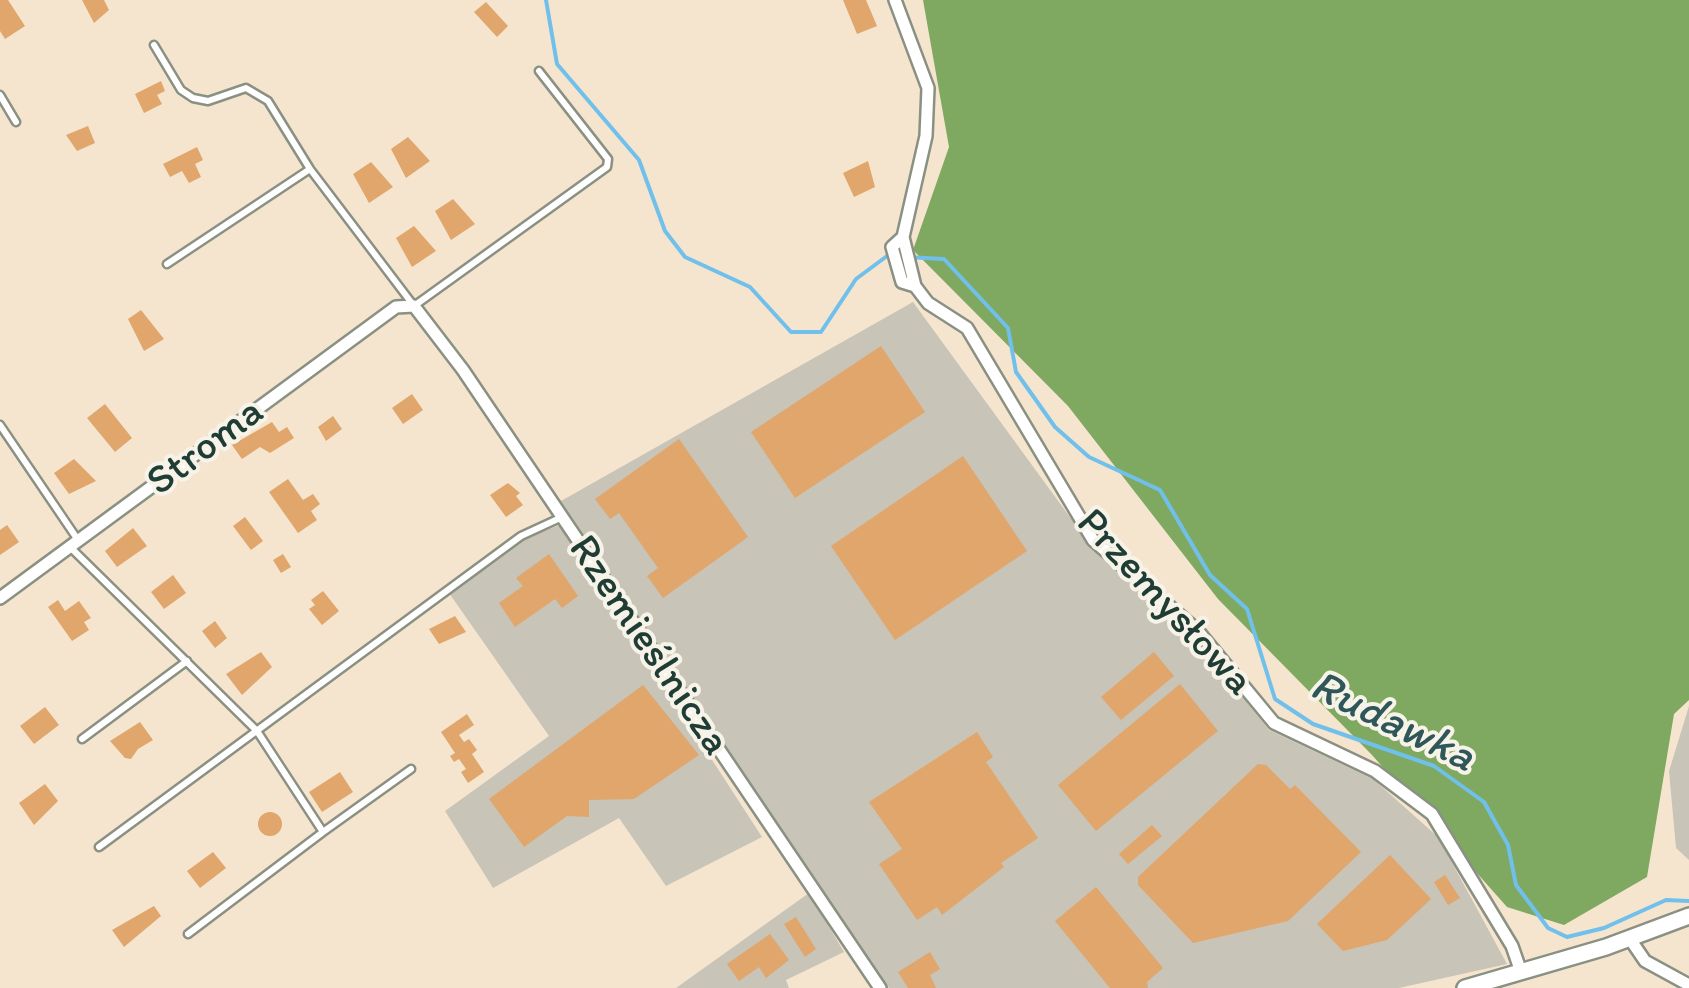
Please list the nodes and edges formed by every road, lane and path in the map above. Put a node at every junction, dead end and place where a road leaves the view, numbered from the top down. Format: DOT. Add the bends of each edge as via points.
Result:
graph roads {
  1 [pos="895,0"];
  2 [pos="154,45"];
  3 [pos="538,71"];
  4 [pos="0,95"];
  5 [pos="16,122"];
  6 [pos="310,168"];
  7 [pos="902,237"];
  8 [pos="167,264"];
  9 [pos="915,286"];
  10 [pos="414,306"];
  11 [pos="0,425"];
  12 [pos="560,518"];
  13 [pos="75,545"];
  14 [pos="0,598"];
  15 [pos="187,661"];
  16 [pos="257,731"];
  17 [pos="82,738"];
  18 [pos="411,769"];
  19 [pos="323,832"];
  20 [pos="99,847"];
  21 [pos="1689,916"];
  22 [pos="188,934"];
  23 [pos="1630,938"];
  24 [pos="1522,972"];
  25 [pos="1689,985"];
  26 [pos="880,988"];
  27 [pos="1465,988"];
  1 -- 7 [label="street" via="928,88 926,136"];
  2 -- 6 [label="lane" via="181,90 194,98 258,91"];
  3 -- 10 [label="lane" via="608,159 607,168"];
  4 -- 5 [label="lane"];
  6 -- 8 [label="lane"];
  6 -- 10 [label="lane"];
  7 -- 9 [label="street"];
  7 -- 9 [label="street, Przemysłowa" via="892,247 895,270"];
  9 -- 24 [label="street, Przemysłowa" via="966,328 1094,540 1198,631 1274,723 1375,771 1432,814"];
  10 -- 12 [label="street, Rzemieślnicza"];
  10 -- 13 [label="street, Stroma" via="396,307"];
  11 -- 13 [label="lane"];
  12 -- 16 [label="lane" via="521,536"];
  12 -- 26 [label="street, Rzemieślnicza"];
  13 -- 14 [label="street, Stroma"];
  13 -- 15 [label="lane"];
  15 -- 16 [label="lane"];
  15 -- 17 [label="lane"];
  16 -- 19 [label="lane"];
  16 -- 20 [label="lane"];
  18 -- 19 [label="lane"];
  19 -- 22 [label="lane"];
  21 -- 23 [label="street"];
  23 -- 24 [label="street"];
  23 -- 25 [label="street" via="1645,962"];
  24 -- 27 [label="street"];
}
